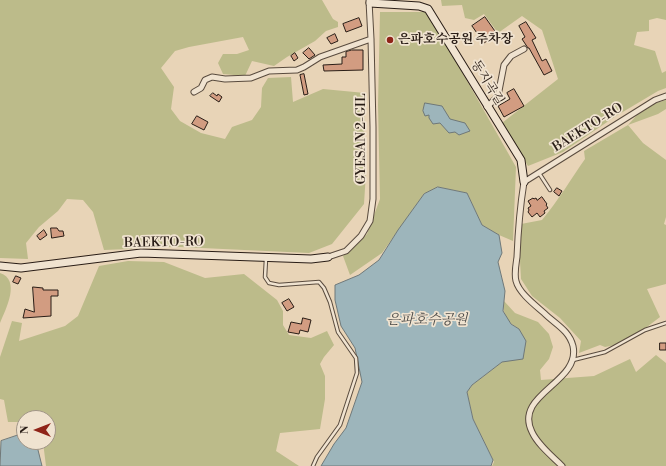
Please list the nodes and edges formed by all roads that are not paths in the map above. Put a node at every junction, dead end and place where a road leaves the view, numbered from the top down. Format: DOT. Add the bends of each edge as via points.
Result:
graph roads {
  1 [pos="369,2"];
  2 [pos="371,39"];
  3 [pos="524,49"];
  4 [pos="194,92"];
  5 [pos="666,96"];
  6 [pos="487,107"];
  7 [pos="538,173"];
  8 [pos="524,182"];
  9 [pos="550,190"];
  10 [pos="266,256"];
  11 [pos="328,257"];
  12 [pos="0,266"];
  13 [pos="666,323"];
  14 [pos="574,360"];
  15 [pos="313,466"];
  16 [pos="562,466"];
  1 -- 2 [label="street, GYESAN 2-GIL"];
  1 -- 6 [label="street, 동지곡길" via="428,9"];
  2 -- 4 [label="street" via="320,57 296,70 269,71 251,78 212,77"];
  2 -- 11 [label="street, GYESAN 2-GIL" via="373,199 370,221 361,236 346,251"];
  3 -- 6 [label="street" via="511,56 504,65 498,96"];
  5 -- 7 [label="street, BAEKTO-RO" via="655,100"];
  6 -- 8 [label="street, 동지곡길" via="521,160"];
  7 -- 8 [label="street, BAEKTO-RO"];
  7 -- 9 [label="lane"];
  8 -- 14 [label="street" via="518,220 516,282 525,296 566,331 573,346"];
  10 -- 11 [label="street, BAEKTO-RO"];
  10 -- 12 [label="street, BAEKTO-RO" via="140,253 28,267"];
  10 -- 15 [label="lane" via="265,277 269,283 279,285 319,282 330,302 338,332 356,358 357,374 340,425"];
  13 -- 14 [label="lane" via="645,330 605,352"];
  14 -- 16 [label="street" via="561,378 540,397 528,415 532,432 538,441"];
}
